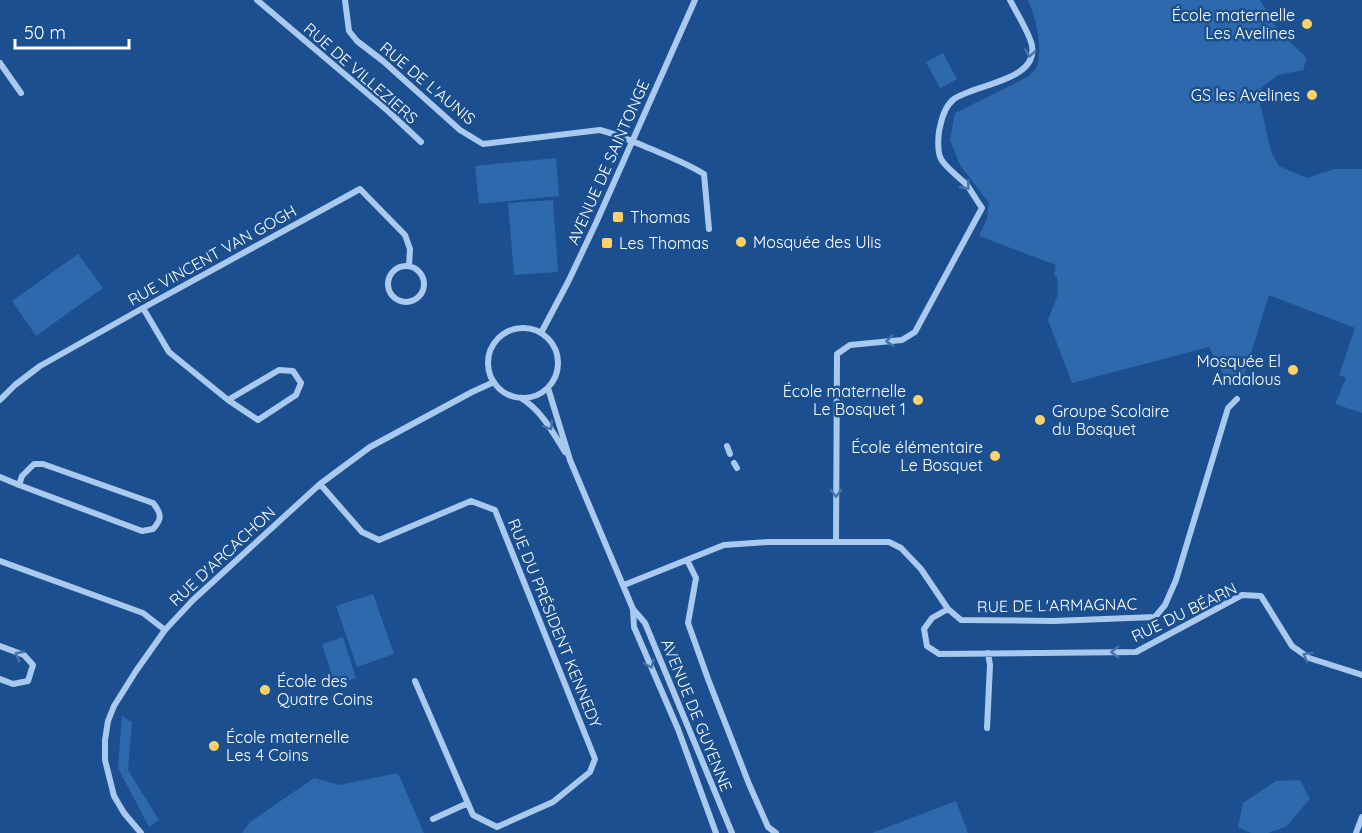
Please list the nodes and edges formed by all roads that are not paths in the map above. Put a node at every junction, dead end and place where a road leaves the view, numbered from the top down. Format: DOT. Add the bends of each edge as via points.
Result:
graph roads {
  1 [pos="257,0"];
  2 [pos="345,0"];
  3 [pos="695,0"];
  4 [pos="1010,0"];
  5 [pos="0,65"];
  6 [pos="21,93"];
  7 [pos="632,141"];
  8 [pos="421,142"];
  9 [pos="709,229"];
  10 [pos="409,266"];
  11 [pos="143,308"];
  12 [pos="541,333"];
  13 [pos="494,382"];
  14 [pos="548,388"];
  15 [pos="521,398"];
  16 [pos="1237,399"];
  17 [pos="0,400"];
  18 [pos="228,400"];
  19 [pos="727,446"];
  20 [pos="730,454"];
  21 [pos="570,460"];
  22 [pos="0,477"];
  23 [pos="320,484"];
  24 [pos="19,485"];
  25 [pos="836,542"];
  26 [pos="687,560"];
  27 [pos="0,561"];
  28 [pos="624,585"];
  29 [pos="633,609"];
  30 [pos="948,609"];
  31 [pos="165,630"];
  32 [pos="0,646"];
  33 [pos="988,653"];
  34 [pos="1362,675"];
  35 [pos="0,678"];
  36 [pos="415,681"];
  37 [pos="987,728"];
  38 [pos="468,803"];
  39 [pos="1362,816"];
  40 [pos="433,819"];
  41 [pos="498,830"];
  42 [pos="141,833"];
  43 [pos="716,833"];
  44 [pos="732,833"];
  45 [pos="776,833"];
  46 [pos="1356,833"];
  1 -- 8 [label="street, RUE DE VILLEZIERS"];
  2 -- 7 [label="street, RUE DE L'AUNIS" via="349,31 357,41 460,130 483,144 600,130"];
  3 -- 7 [label="street, AVENUE DE SAINTONGE"];
  4 -- 25 [label="street, one-way" via="1032,43 1028,63 1010,78 954,99 942,118 938,135 940,158 982,208 915,332 902,340 850,345 837,354"];
  5 -- 6 [label="street"];
  7 -- 9 [label="street, RUE DE L'AUNIS" via="704,174"];
  7 -- 12 [label="street, AVENUE DE SAINTONGE"];
  10 -- 10 [label="street, RUE VINCENT VAN GOGH" via="393,271 388,281 393,297 403,302 415,300 423,290 423,278"];
  10 -- 11 [label="street, RUE VINCENT VAN GOGH" via="410,249 405,236 360,189"];
  11 -- 17 [label="street, RUE VINCENT VAN GOGH" via="40,366"];
  11 -- 18 [label="street" via="169,352"];
  12 -- 13 [label="street" via="521,328 495,343 488,362"];
  12 -- 14 [label="street" via="555,348 558,359 555,379"];
  13 -- 15 [label="street" via="510,396"];
  13 -- 23 [label="street, RUE D'ARCACHON" via="370,447"];
  14 -- 15 [label="street" via="531,398"];
  14 -- 21 [label="street, AVENUE DE GUYENNE"];
  15 -- 21 [label="street, AVENUE DE GUYENNE, one-way" via="543,417"];
  16 -- 30 [label="street, RUE DE L'ARMAGNAC" via="1228,408 1176,580 1155,617 960,620"];
  18 -- 18 [label="street" via="279,370 293,371 301,383 296,395 258,420"];
  19 -- 20 [label="street"];
  21 -- 28 [label="street, AVENUE DE GUYENNE"];
  22 -- 24 [label="street"];
  23 -- 31 [label="street, RUE D'ARCACHON"];
  23 -- 41 [label="street, RUE DU PRÉSIDENT KENNEDY" via="362,532 379,540 471,501 495,510 595,759 590,772 553,802"];
  24 -- 24 [label="street" via="142,531 153,530 158,524 159,511 153,503 43,464 28,469"];
  25 -- 26 [label="street" via="724,546"];
  25 -- 30 [label="street" via="888,542 901,548 921,569"];
  26 -- 28 [label="street"];
  26 -- 45 [label="street" via="696,578 688,623 749,784 768,827"];
  27 -- 31 [label="street" via="143,613"];
  28 -- 29 [label="street, AVENUE DE GUYENNE"];
  29 -- 43 [label="street, AVENUE DE GUYENNE, one-way" via="634,627 678,729"];
  29 -- 44 [label="street, AVENUE DE GUYENNE" via="645,622"];
  30 -- 33 [label="street, RUE DU BÉARN" via="932,618 924,629 927,646 939,654"];
  31 -- 42 [label="street, RUE D'ARCACHON" via="114,706 105,740 105,760 114,796"];
  35 -- 32 [label="street, one-way" via="14,684 28,681 33,665 24,655"];
  34 -- 33 [label="street, RUE DU BÉARN, one-way" via="1309,658 1292,646 1261,596 1242,595 1136,652"];
  33 -- 37 [label="street"];
  36 -- 38 [label="street, RUE DU PRÉSIDENT KENNEDY"];
  38 -- 40 [label="street"];
  38 -- 41 [label="street, RUE DU PRÉSIDENT KENNEDY" via="473,815"];
  39 -- 46 [label="street"];
}
